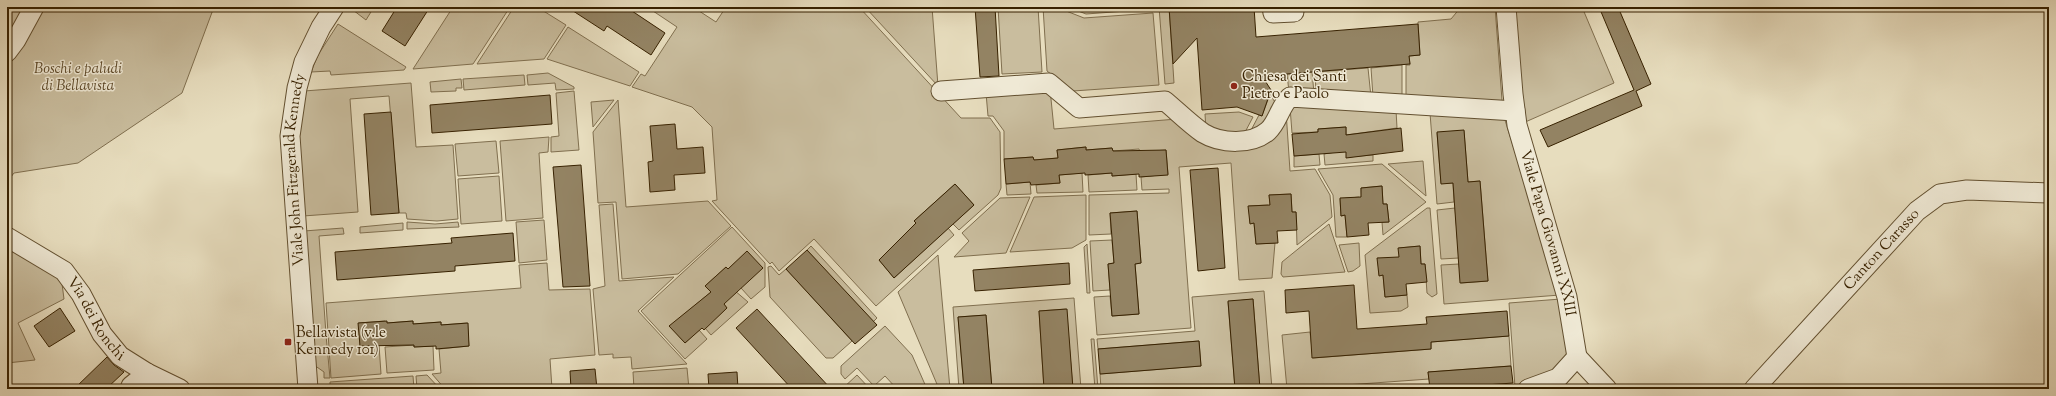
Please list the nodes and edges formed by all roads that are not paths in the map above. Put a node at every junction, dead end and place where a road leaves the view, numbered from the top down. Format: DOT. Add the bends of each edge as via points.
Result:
graph roads {
  1 [pos="34,7"];
  2 [pos="334,7"];
  3 [pos="1272,7"];
  4 [pos="1506,7"];
  5 [pos="1294,12"];
  6 [pos="7,52"];
  7 [pos="942,91"];
  8 [pos="1515,111"];
  9 [pos="2049,193"];
  10 [pos="7,237"];
  11 [pos="1577,357"];
  12 [pos="147,373"];
  13 [pos="1604,388"];
  14 [pos="130,389"];
  15 [pos="180,389"];
  16 [pos="308,389"];
  17 [pos="1528,389"];
  18 [pos="1754,389"];
  1 -- 6 [label="street"];
  2 -- 16 [label="street, Viale John Fitzgerald Kennedy" via="304,62 297,88 290,136"];
  3 -- 5 [label="street" via="1273,13"];
  4 -- 8 [label="street, Viale Papa Giovanni XXIII"];
  7 -- 8 [label="street" via="1049,83 1080,108 1165,101 1204,134 1225,140 1243,141 1257,138 1269,130 1285,101 1290,97"];
  8 -- 11 [label="street, Viale Papa Giovanni XXIII" via="1567,297"];
  9 -- 18 [label="street, Canton Carasso" via="1967,190 1940,194 1917,211"];
  10 -- 12 [label="street, Via dei Ronchi" via="64,271 81,294 102,334 120,356"];
  11 -- 13 [label="street"];
  11 -- 17 [label="street" via="1558,378"];
  12 -- 14 [label="street"];
  12 -- 15 [label="street, Via dei Ronchi"];
}
